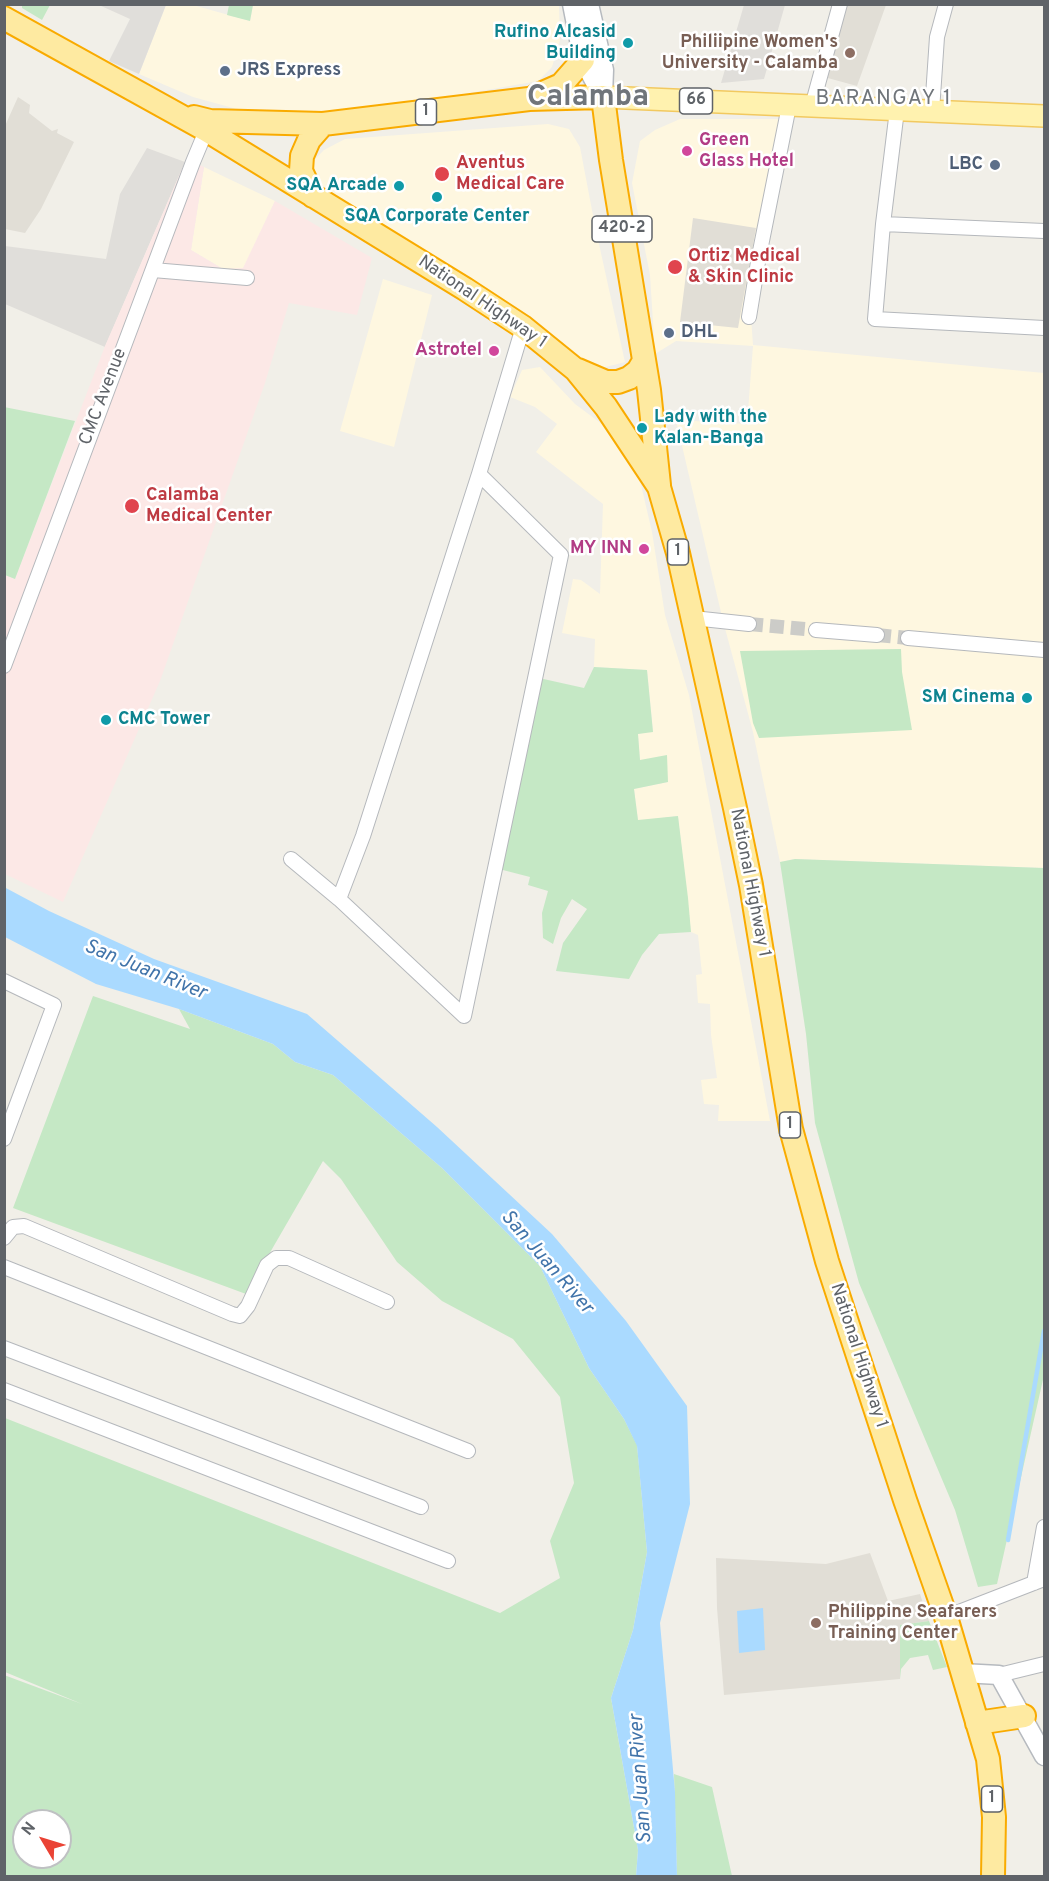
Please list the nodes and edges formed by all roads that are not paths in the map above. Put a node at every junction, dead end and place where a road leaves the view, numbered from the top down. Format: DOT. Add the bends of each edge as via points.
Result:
graph roads {
  1 [pos="572,4"];
  2 [pos="589,4"];
  3 [pos="840,4"];
  4 [pos="946,4"];
  5 [pos="4,18"];
  6 [pos="583,60"];
  7 [pos="603,97"];
  8 [pos="529,99"];
  9 [pos="789,106"];
  10 [pos="812,106"];
  11 [pos="897,110"];
  12 [pos="932,111"];
  13 [pos="1044,115"];
  14 [pos="323,124"];
  15 [pos="208,125"];
  16 [pos="314,196"];
  17 [pos="883,224"];
  18 [pos="1044,231"];
  19 [pos="153,270"];
  20 [pos="247,278"];
  21 [pos="749,317"];
  22 [pos="523,327"];
  23 [pos="1044,328"];
  24 [pos="644,361"];
  25 [pos="576,370"];
  26 [pos="649,390"];
  27 [pos="606,407"];
  28 [pos="479,474"];
  29 [pos="659,487"];
  30 [pos="693,618"];
  31 [pos="749,624"];
  32 [pos="816,630"];
  33 [pos="877,635"];
  34 [pos="908,638"];
  35 [pos="1044,650"];
  36 [pos="4,666"];
  37 [pos="291,860"];
  38 [pos="339,899"];
  39 [pos="5,981"];
  40 [pos="4,1138"];
  41 [pos="4,1238"];
  42 [pos="4,1267"];
  43 [pos="387,1302"];
  44 [pos="4,1348"];
  45 [pos="4,1390"];
  46 [pos="468,1451"];
  47 [pos="421,1507"];
  48 [pos="1044,1527"];
  49 [pos="448,1561"];
  50 [pos="1039,1581"];
  51 [pos="946,1617"];
  52 [pos="1044,1664"];
  53 [pos="962,1673"];
  54 [pos="999,1674"];
  55 [pos="1024,1716"];
  56 [pos="977,1723"];
  57 [pos="1044,1756"];
  58 [pos="993,1876"];
  1 -- 6 [label="main road, 420-2"];
  2 -- 7 [label="main road, 420-2" via="604,70"];
  3 -- 10 [label="street"];
  4 -- 12 [label="street" via="937,37"];
  5 -- 15 [label="highway, National Highway 1 / 1" via="175,112"];
  6 -- 7 [label="main road, 420-2"];
  6 -- 8 [label="highway" via="561,85"];
  7 -- 8 [label="highway, National Highway 1 / 1"];
  7 -- 9 [label="main road, 66"];
  7 -- 24 [label="highway, 420-2"];
  8 -- 14 [label="highway, National Highway 1 / 1"];
  9 -- 10 [label="main road, 66"];
  9 -- 21 [label="street"];
  10 -- 11 [label="main road, 66"];
  11 -- 12 [label="main road, 66"];
  11 -- 17 [label="street"];
  12 -- 13 [label="main road, 66"];
  14 -- 15 [label="highway, National Highway 1 / 1"];
  14 -- 16 [label="highway" via="302,156 301,171"];
  15 -- 16 [label="highway, National Highway 1 / 1"];
  15 -- 19 [label="street, CMC Avenue"];
  16 -- 22 [label="highway, National Highway 1 / 1"];
  17 -- 18 [label="street"];
  17 -- 23 [label="street" via="875,319"];
  19 -- 20 [label="street"];
  19 -- 36 [label="street, CMC Avenue"];
  22 -- 25 [label="highway, National Highway 1 / 1"];
  22 -- 28 [label="street"];
  24 -- 25 [label="highway, 1" via="638,371 618,382 606,382"];
  24 -- 26 [label="highway, 420-2"];
  25 -- 27 [label="highway, National Highway 1 / 1"];
  26 -- 27 [label="highway" via="623,393"];
  26 -- 29 [label="highway, 420-2"];
  27 -- 29 [label="highway, National Highway 1 / 1"];
  28 -- 38 [label="street"];
  28 -- 38 [label="street" via="561,555 464,1016"];
  29 -- 30 [label="highway, National Highway 1 / 1"];
  30 -- 31 [label="street"];
  30 -- 51 [label="highway, National Highway 1 / 1" via="751,885 791,1129 837,1290"];
  32 -- 33 [label="street"];
  34 -- 35 [label="street"];
  37 -- 38 [label="street"];
  39 -- 40 [label="street" via="54,1005"];
  41 -- 43 [label="street" via="13,1227 24,1226 240,1316 267,1265 276,1258 289,1258"];
  42 -- 46 [label="street"];
  44 -- 47 [label="street"];
  45 -- 49 [label="street"];
  48 -- 50 [label="street"];
  50 -- 51 [label="street"];
  51 -- 53 [label="highway, National Highway 1 / 1"];
  52 -- 54 [label="street"];
  53 -- 54 [label="main road"];
  53 -- 56 [label="highway, National Highway 1 / 1"];
  54 -- 55 [label="main road"];
  55 -- 56 [label="highway"];
  55 -- 57 [label="main road"];
  56 -- 58 [label="highway, National Highway 1 / 1" via="988,1759 994,1817"];
}
